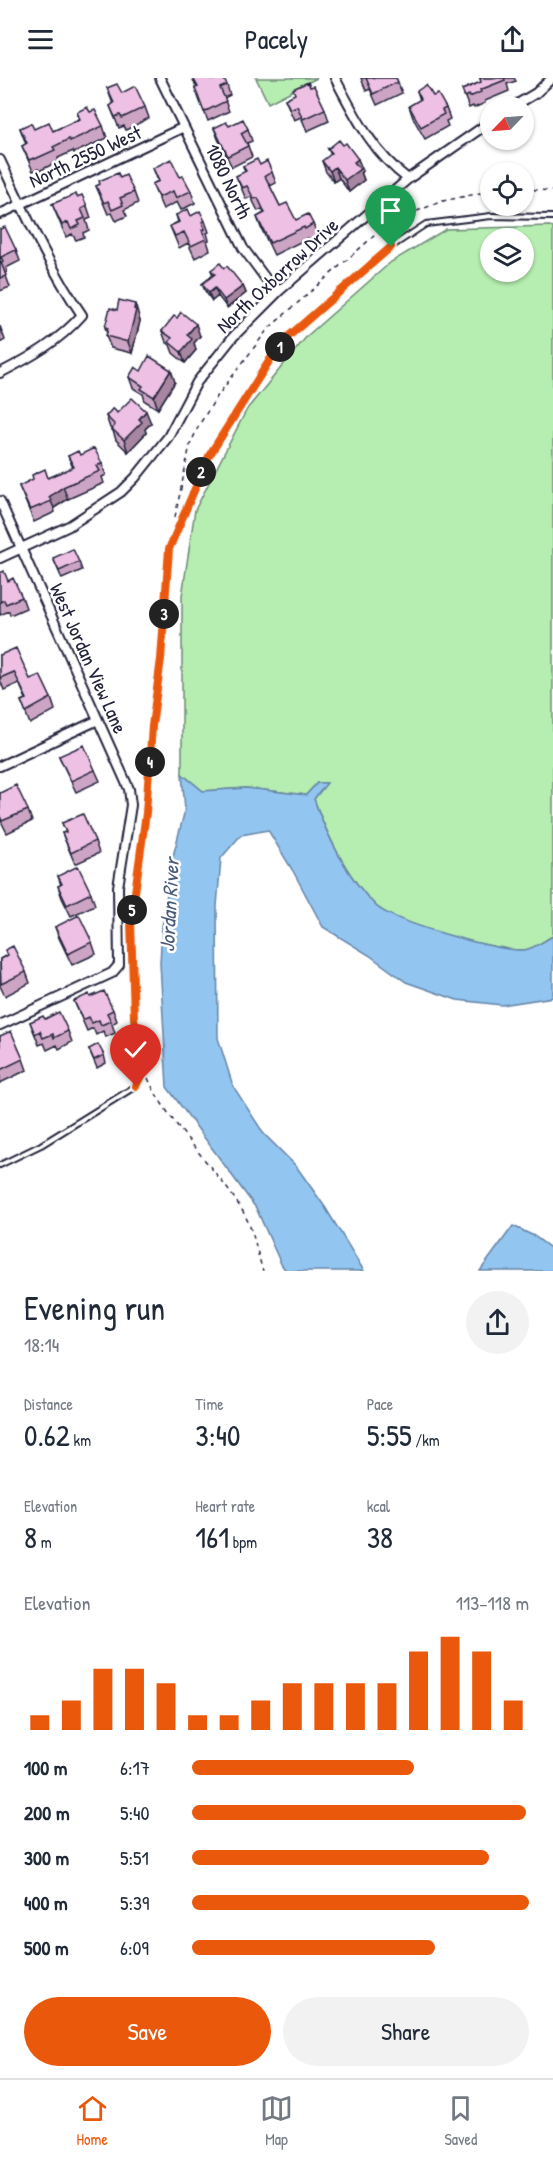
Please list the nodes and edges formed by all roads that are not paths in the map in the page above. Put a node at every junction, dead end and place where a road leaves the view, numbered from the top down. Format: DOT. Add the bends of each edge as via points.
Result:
graph roads {
  1 [pos="160,78"];
  2 [pos="335,78"];
  3 [pos="552,79"];
  4 [pos="528,96"];
  5 [pos="184,127"];
  6 [pos="480,129"];
  7 [pos="0,160"];
  8 [pos="408,179"];
  9 [pos="21,204"];
  10 [pos="0,214"];
  11 [pos="553,217"];
  12 [pos="279,291"];
  13 [pos="0,373"];
  14 [pos="0,501"];
  15 [pos="22,548"];
  16 [pos="169,549"];
  17 [pos="0,558"];
  18 [pos="98,720"];
  19 [pos="0,766"];
  20 [pos="0,1025"];
  21 [pos="144,1069"];
  22 [pos="0,1165"];
  1 -- 5 [label="street, 1080 North"];
  2 -- 8 [label="street" via="363,132"];
  3 -- 4 [label="street"];
  5 -- 9 [label="street, North 2550 West"];
  5 -- 12 [label="street, 1080 North" via="243,248"];
  6 -- 8 [label="street, North Oxborrow Drive"];
  7 -- 9 [label="street"];
  8 -- 12 [label="street, North Oxborrow Drive"];
  9 -- 10 [label="street, North 2550 West"];
  9 -- 13 [label="street" via="64,290 82,315 55,342"];
  11 -- 16 [label="lane" via="492,216 426,224 391,247 289,336 273,355 209,456"];
  12 -- 15 [label="street, North Oxborrow Drive" via="196,382 168,437 121,492 69,526"];
  14 -- 15 [label="street, West Jordan View Lane"];
  15 -- 17 [label="street, North Oxborrow Drive"];
  15 -- 18 [label="street, West Jordan View Lane"];
  18 -- 19 [label="street"];
  18 -- 20 [label="street, West Jordan View Lane" via="129,789 131,805 118,887 119,964 112,974"];
  21 -- 22 [label="lane" via="136,1086 41,1145"];
}
